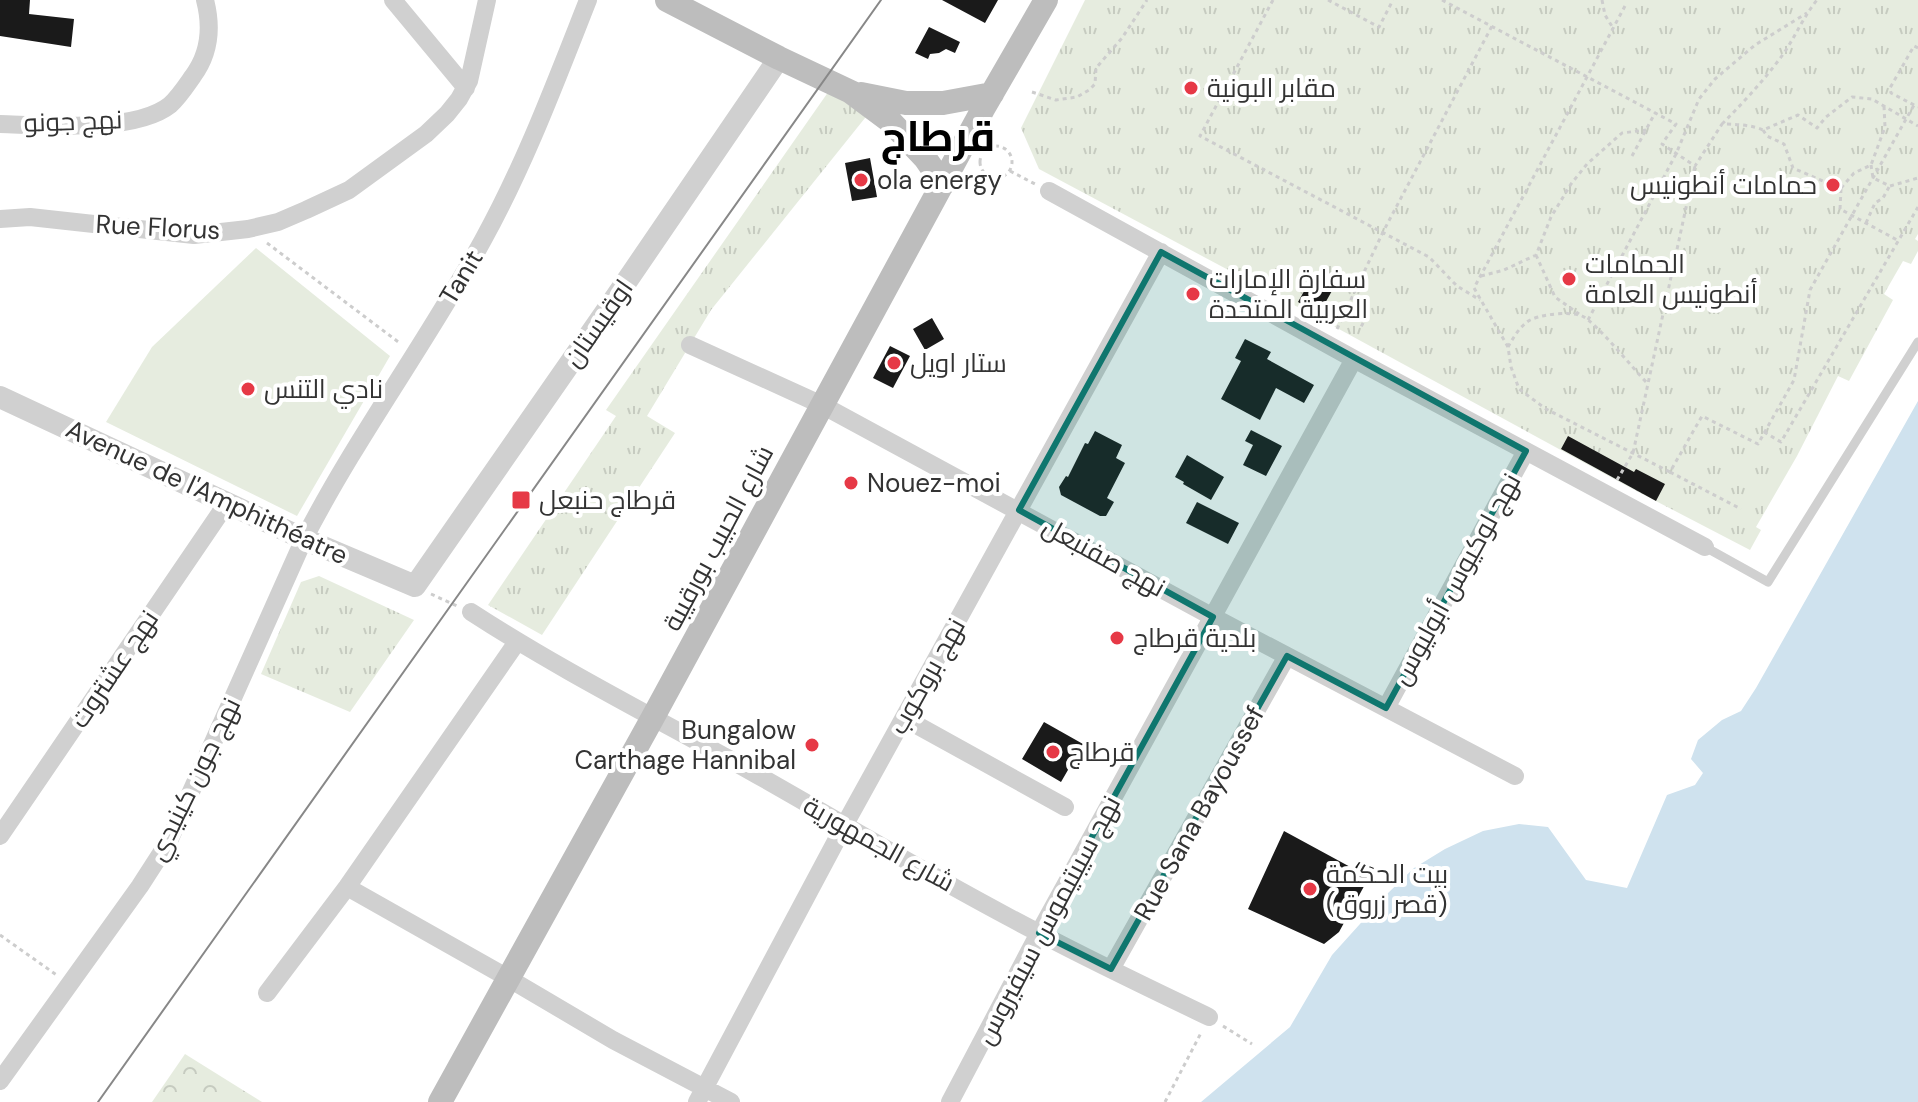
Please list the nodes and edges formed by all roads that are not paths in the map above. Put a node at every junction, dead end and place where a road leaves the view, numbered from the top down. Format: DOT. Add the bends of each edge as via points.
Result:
graph roads {
  1 [pos="205,0"];
  2 [pos="393,0"];
  3 [pos="487,0"];
  4 [pos="588,0"];
  5 [pos="667,0"];
  6 [pos="1046,0"];
  7 [pos="779,58"];
  8 [pos="466,88"];
  9 [pos="851,92"];
  10 [pos="992,94"];
  11 [pos="0,124"];
  12 [pos="943,184"];
  13 [pos="1049,191"];
  14 [pos="0,219"];
  15 [pos="1161,252"];
  16 [pos="1918,342"];
  17 [pos="690,345"];
  18 [pos="1354,359"];
  19 [pos="0,397"];
  20 [pos="822,405"];
  21 [pos="1526,451"];
  22 [pos="227,503"];
  23 [pos="1019,510"];
  24 [pos="304,539"];
  25 [pos="1705,547"];
  26 [pos="415,586"];
  27 [pos="471,612"];
  28 [pos="1213,617"];
  29 [pos="517,642"];
  30 [pos="1287,656"];
  31 [pos="1386,708"];
  32 [pos="904,718"];
  33 [pos="652,719"];
  34 [pos="1515,776"];
  35 [pos="1065,807"];
  36 [pos="844,826"];
  37 [pos="0,836"];
  38 [pos="347,887"];
  39 [pos="1039,933"];
  40 [pos="1111,969"];
  41 [pos="508,978"];
  42 [pos="267,993"];
  43 [pos="1209,1017"];
  44 [pos="0,1081"];
  45 [pos="701,1095"];
  46 [pos="440,1102"];
  47 [pos="731,1102"];
  48 [pos="950,1102"];
  1 -- 11 [label="street, نهج جونو" via="206,54 169,106 105,124"];
  2 -- 8 [label="street"];
  3 -- 8 [label="street, Rue Florus"];
  4 -- 24 [label="street, Tanit" via="509,191"];
  5 -- 7 [label="main road"];
  6 -- 10 [label="main road, شارع الحبيب بورقيبة"];
  7 -- 9 [label="main road"];
  7 -- 26 [label="street, اوقيستان"];
  8 -- 14 [label="street, Rue Florus" via="426,134 349,190 278,222 194,235 30,217"];
  9 -- 10 [label="main road" via="906,103"];
  9 -- 12 [label="main road" via="890,121"];
  10 -- 12 [label="main road, شارع الحبيب بورقيبة"];
  12 -- 20 [label="main road, شارع الحبيب بورقيبة"];
  13 -- 15 [label="street"];
  15 -- 18 [label="street"];
  15 -- 23 [label="street, نهج بروكوب"];
  16 -- 25 [label="lane" via="1768,582"];
  17 -- 20 [label="street, نهج صفنبعل"];
  18 -- 21 [label="street"];
  18 -- 28 [label="street, نهج سيبتيموس سيفيروس"];
  19 -- 22 [label="street, Avenue de l'Amphithéatre"];
  20 -- 23 [label="street, نهج صفنبعل"];
  20 -- 33 [label="main road, شارع الحبيب بورقيبة"];
  21 -- 25 [label="street"];
  21 -- 31 [label="street, نهج لوكيوس أبوليوس"];
  22 -- 24 [label="street, Avenue de l'Amphithéatre"];
  22 -- 37 [label="street, نهج عشتروت"];
  23 -- 28 [label="street, نهج صفنبعل"];
  23 -- 32 [label="street, نهج بروكوب"];
  24 -- 26 [label="street, Avenue de l'Amphithéatre"];
  24 -- 44 [label="street, نهج جون كينيدي" via="177,825 147,876"];
  27 -- 29 [label="street, شارع الجمهورية"];
  28 -- 30 [label="street, نهج صفنبعل"];
  28 -- 39 [label="street, نهج سيبتيموس سيفيروس"];
  29 -- 33 [label="street, شارع الجمهورية"];
  29 -- 38 [label="street"];
  30 -- 31 [label="street, نهج صفنبعل"];
  30 -- 40 [label="street, Rue Sana Bayoussef"];
  31 -- 34 [label="street, نهج صفنبعل"];
  32 -- 35 [label="street"];
  32 -- 36 [label="street, نهج بروكوب"];
  33 -- 36 [label="street, شارع الجمهورية"];
  33 -- 41 [label="main road, شارع الحبيب بورقيبة"];
  36 -- 39 [label="street, شارع الجمهورية"];
  36 -- 45 [label="street, نهج بروكوب"];
  38 -- 41 [label="street"];
  38 -- 42 [label="street"];
  39 -- 40 [label="street, شارع الجمهورية"];
  39 -- 48 [label="street, نهج سيبتيموس سيفيروس"];
  40 -- 43 [label="street, شارع الجمهورية"];
  41 -- 45 [label="street"];
  41 -- 46 [label="main road, شارع الحبيب بورقيبة"];
  45 -- 47 [label="street"];
}
